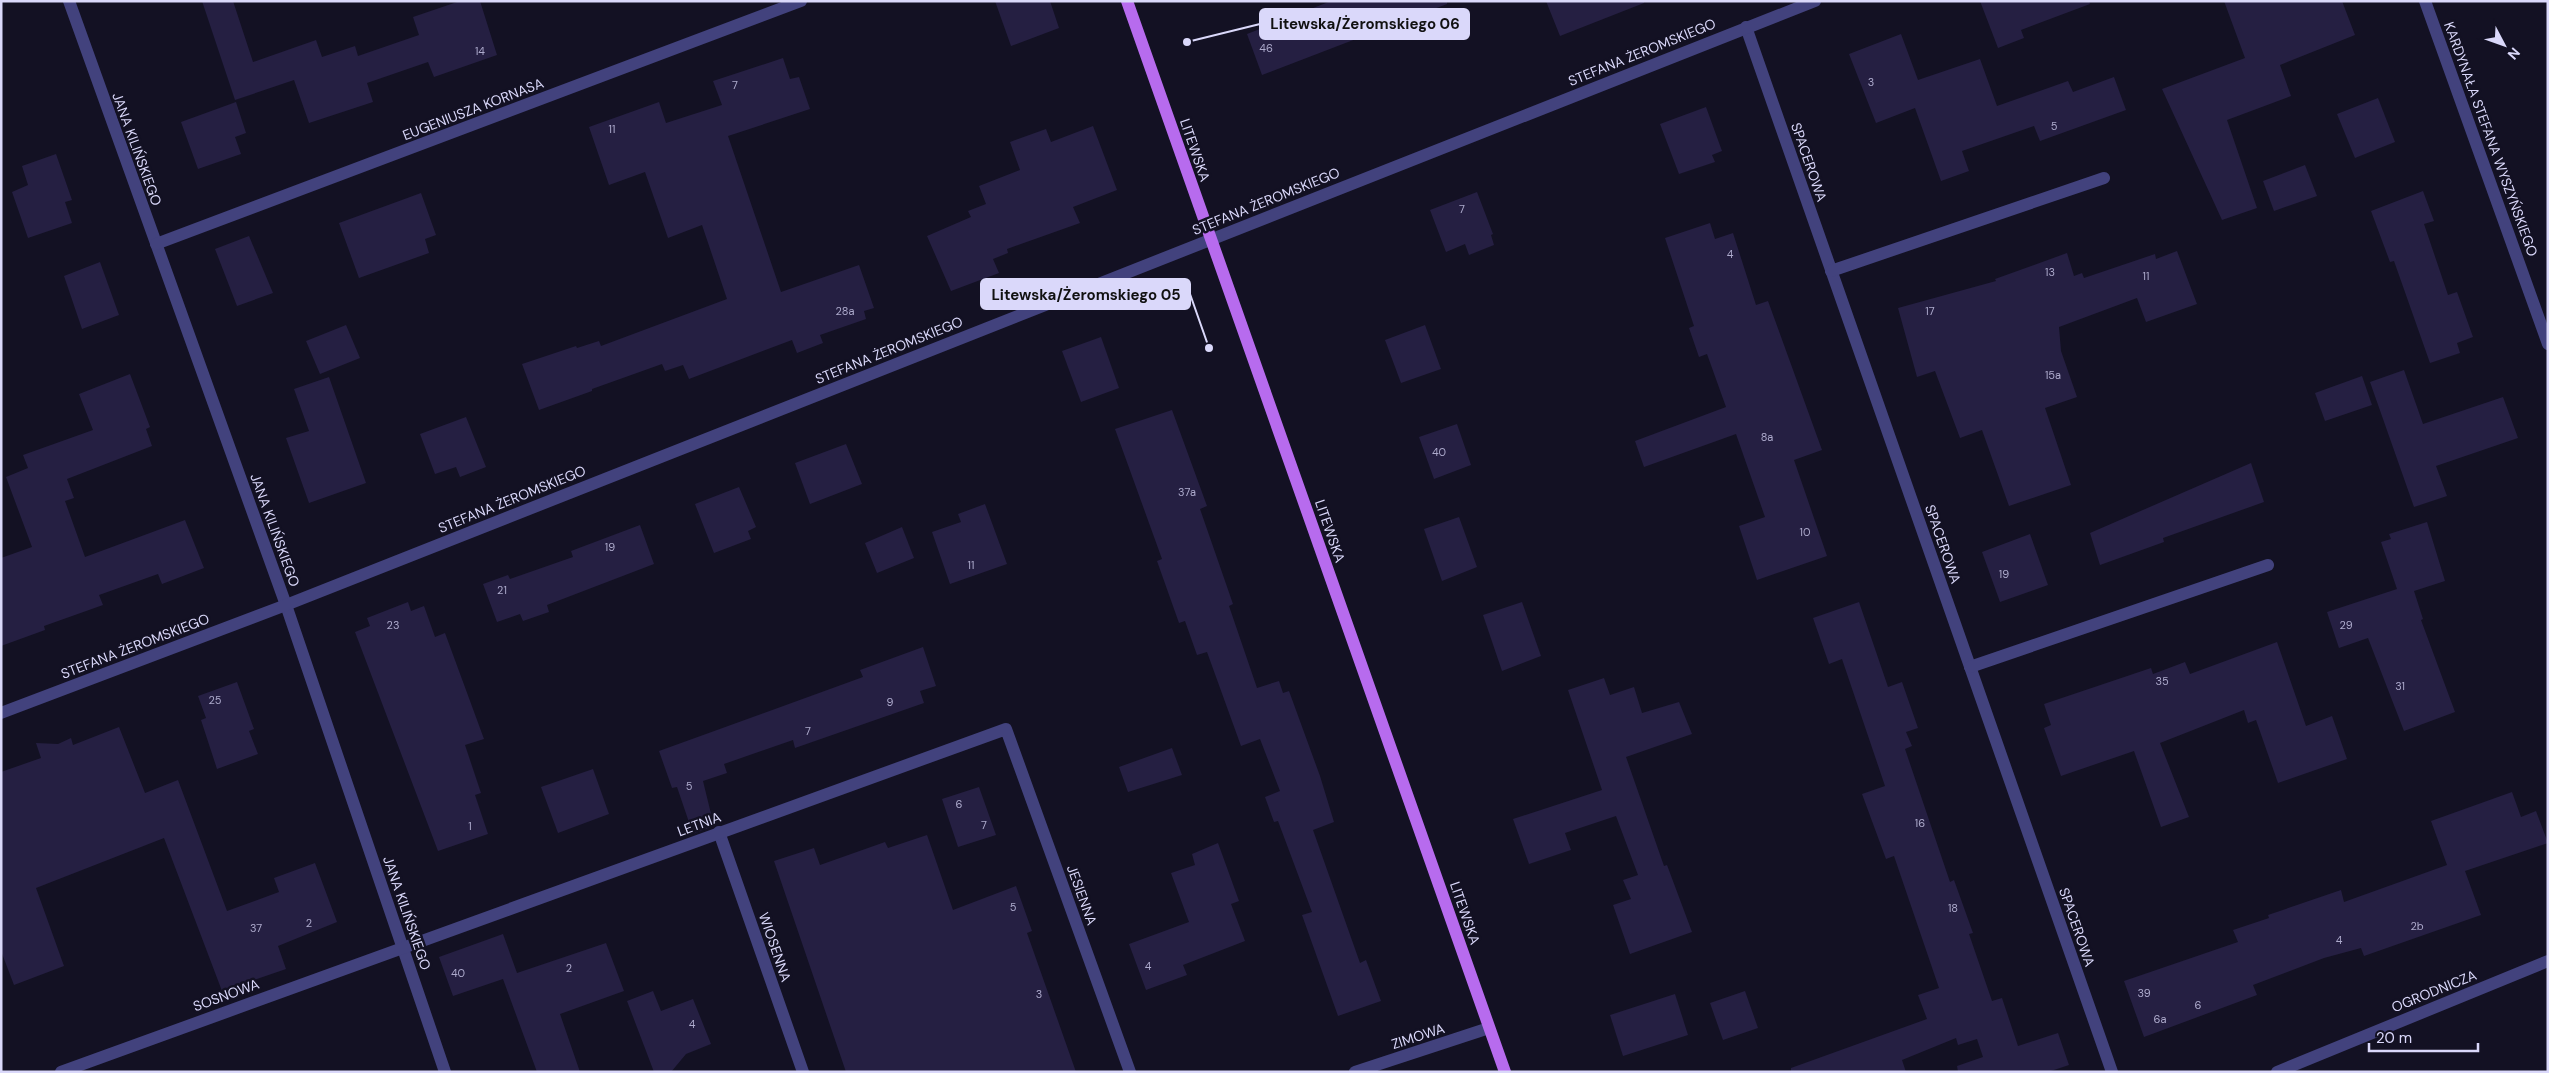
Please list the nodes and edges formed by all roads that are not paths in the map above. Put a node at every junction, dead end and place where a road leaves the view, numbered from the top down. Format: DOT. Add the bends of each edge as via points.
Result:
graph roads {
  1 [pos="68,1"];
  2 [pos="801,1"];
  3 [pos="1127,1"];
  4 [pos="1815,1"];
  5 [pos="2425,1"];
  6 [pos="1746,27"];
  7 [pos="2104,178"];
  8 [pos="1211,238"];
  9 [pos="156,244"];
  10 [pos="1831,271"];
  11 [pos="2548,344"];
  12 [pos="2268,565"];
  13 [pos="286,605"];
  14 [pos="1970,667"];
  15 [pos="1,713"];
  16 [pos="1006,728"];
  17 [pos="719,832"];
  18 [pos="403,947"];
  19 [pos="2548,961"];
  20 [pos="1489,1028"];
  21 [pos="61,1072"];
  22 [pos="446,1072"];
  23 [pos="803,1072"];
  24 [pos="1130,1072"];
  25 [pos="1355,1072"];
  26 [pos="1505,1072"];
  27 [pos="2112,1072"];
  28 [pos="2277,1072"];
  1 -- 9 [label="street, JANA KILIŃSKIEGO"];
  2 -- 9 [label="street, EUGENIUSZA KORNASA"];
  3 -- 8 [label="main road, LITEWSKA"];
  4 -- 6 [label="street, STEFANA ŻEROMSKIEGO"];
  5 -- 11 [label="street, KARDYNAŁA STEFANA WYSZYŃSKIEGO"];
  6 -- 8 [label="street, STEFANA ŻEROMSKIEGO"];
  6 -- 10 [label="street, SPACEROWA"];
  7 -- 10 [label="street"];
  8 -- 13 [label="street, STEFANA ŻEROMSKIEGO"];
  8 -- 20 [label="main road, LITEWSKA"];
  9 -- 13 [label="street, JANA KILIŃSKIEGO"];
  10 -- 14 [label="street, SPACEROWA"];
  12 -- 14 [label="street"];
  13 -- 15 [label="street, STEFANA ŻEROMSKIEGO"];
  13 -- 18 [label="street, JANA KILIŃSKIEGO"];
  14 -- 27 [label="street, SPACEROWA"];
  16 -- 17 [label="street, LETNIA"];
  16 -- 24 [label="street, JESIENNA"];
  17 -- 18 [label="street, LETNIA"];
  17 -- 23 [label="street, WIOSENNA"];
  18 -- 21 [label="street, SOSNOWA"];
  18 -- 22 [label="street, JANA KILIŃSKIEGO"];
  19 -- 28 [label="street, OGRODNICZA"];
  20 -- 25 [label="street, ZIMOWA"];
  20 -- 26 [label="main road, LITEWSKA"];
}
